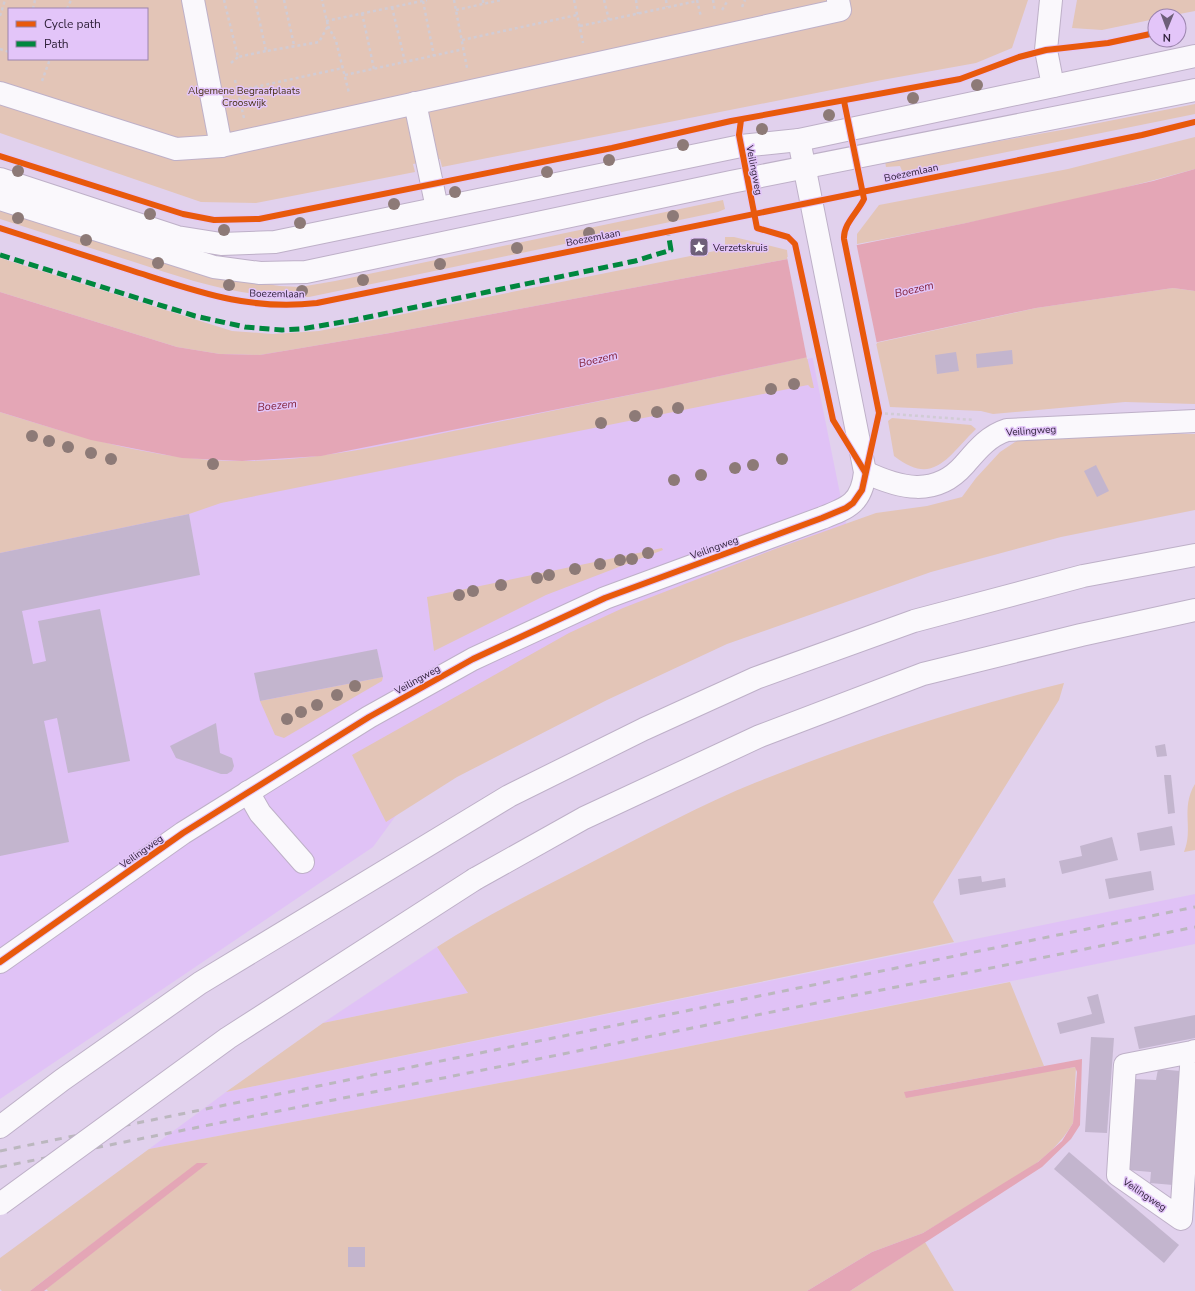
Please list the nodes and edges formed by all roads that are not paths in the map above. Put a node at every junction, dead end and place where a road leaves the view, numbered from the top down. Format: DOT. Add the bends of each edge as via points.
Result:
graph roads {
  1 [pos="193,0"];
  2 [pos="838,0"];
  3 [pos="1051,0"];
  4 [pos="1195,56"];
  5 [pos="1052,86"];
  6 [pos="1195,90"];
  7 [pos="0,93"];
  8 [pos="415,103"];
  9 [pos="799,140"];
  10 [pos="221,146"];
  11 [pos="804,168"];
  12 [pos="0,179"];
  13 [pos="0,198"];
  14 [pos="437,208"];
  15 [pos="1195,421"];
  16 [pos="865,472"];
  17 [pos="1195,555"];
  18 [pos="1195,610"];
  19 [pos="248,792"];
  20 [pos="303,862"];
  21 [pos="0,962"];
  22 [pos="1193,1051"];
  23 [pos="0,1127"];
  24 [pos="0,1204"];
  1 -- 10 [label="main road"];
  2 -- 8 [label="main road" via="840,10"];
  3 -- 5 [label="main road" via="1046,50"];
  4 -- 5 [label="main road"];
  5 -- 9 [label="main road"];
  6 -- 11 [label="main road, Boezemlaan"];
  7 -- 10 [label="main road" via="176,149"];
  8 -- 10 [label="main road"];
  8 -- 14 [label="main road"];
  9 -- 11 [label="main road, Veilingweg"];
  9 -- 14 [label="main road" via="741,146"];
  11 -- 13 [label="main road, Boezemlaan" via="329,269 282,274 236,272 214,268"];
  11 -- 16 [label="main road, Veilingweg"];
  12 -- 14 [label="main road" via="176,237 221,244 275,242"];
  15 -- 16 [label="main road, Veilingweg" via="1017,429 999,433 989,438 955,474 936,484 917,487 900,486"];
  16 -- 19 [label="main road, Veilingweg" via="862,490 846,508 627,590 533,630 473,659 369,717"];
  17 -- 23 [label="main road" via="1084,576 914,621 756,678 538,780 200,983"];
  18 -- 24 [label="main road, bridge" via="923,674 760,736 584,818 475,879 228,1038"];
  19 -- 20 [label="main road" via="260,813"];
  19 -- 21 [label="main road, Veilingweg" via="183,833"];
  22 -- 22 [label="main road, Veilingweg" via="1126,1065 1118,1175 1181,1219"];
}
